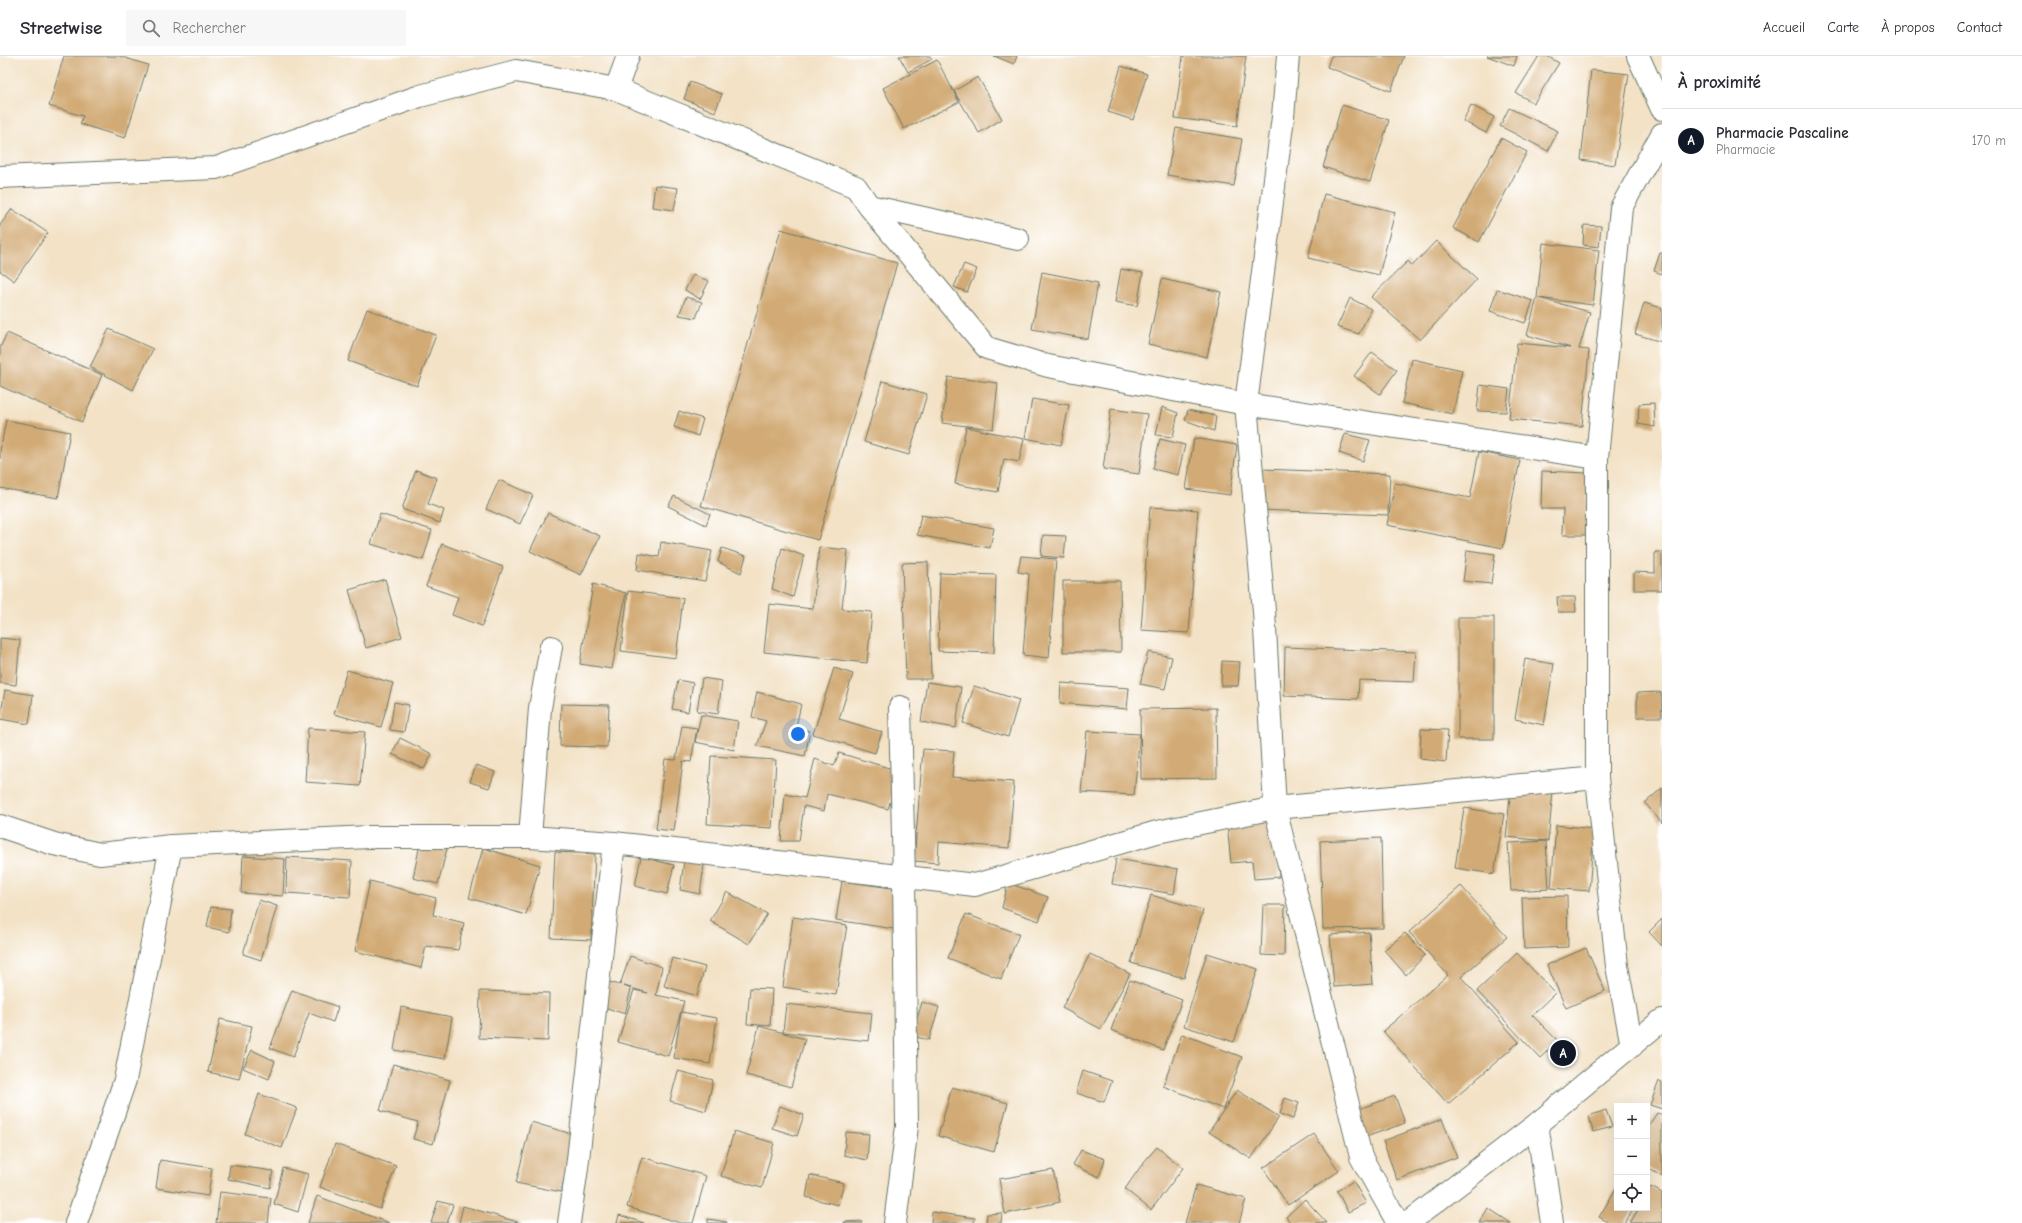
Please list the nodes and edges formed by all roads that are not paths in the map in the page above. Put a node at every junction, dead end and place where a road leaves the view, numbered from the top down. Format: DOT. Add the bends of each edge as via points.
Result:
graph roads {
  1 [pos="628,56"];
  2 [pos="1288,56"];
  3 [pos="1638,56"];
  4 [pos="616,89"];
  5 [pos="1662,109"];
  6 [pos="1662,134"];
  7 [pos="0,177"];
  8 [pos="869,206"];
  9 [pos="1018,239"];
  10 [pos="1246,404"];
  11 [pos="1596,458"];
  12 [pos="551,647"];
  13 [pos="900,707"];
  14 [pos="1596,778"];
  15 [pos="1275,808"];
  16 [pos="0,826"];
  17 [pos="530,837"];
  18 [pos="614,843"];
  19 [pos="171,846"];
  20 [pos="904,878"];
  21 [pos="1662,1020"];
  22 [pos="1632,1046"];
  23 [pos="1537,1124"];
  24 [pos="76,1223"];
  25 [pos="569,1223"];
  26 [pos="895,1223"];
  27 [pos="1398,1223"];
  28 [pos="1408,1223"];
  29 [pos="1552,1223"];
  1 -- 4 [label="street"];
  2 -- 10 [label="street" via="1283,116"];
  3 -- 5 [label="street"];
  4 -- 7 [label="street" via="516,71 420,96 216,168"];
  4 -- 8 [label="street" via="856,187"];
  6 -- 11 [label="street" via="1622,208"];
  8 -- 9 [label="street"];
  8 -- 10 [label="street" via="987,348 1048,366"];
  10 -- 11 [label="street"];
  10 -- 15 [label="street" via="1264,611"];
  11 -- 14 [label="street"];
  12 -- 17 [label="street" via="540,708"];
  13 -- 20 [label="street"];
  14 -- 15 [label="street"];
  14 -- 22 [label="street" via="1616,966"];
  15 -- 20 [label="street" via="1157,832 975,885"];
  15 -- 27 [label="street" via="1361,1157"];
  16 -- 19 [label="street" via="54,844 100,854"];
  17 -- 18 [label="street"];
  17 -- 19 [label="street" via="370,837"];
  18 -- 20 [label="street"];
  18 -- 25 [label="street"];
  19 -- 24 [label="street" via="125,1080"];
  20 -- 26 [label="street" via="907,1126"];
  21 -- 22 [label="street"];
  22 -- 23 [label="street"];
  23 -- 28 [label="street"];
  23 -- 29 [label="street"];
}
